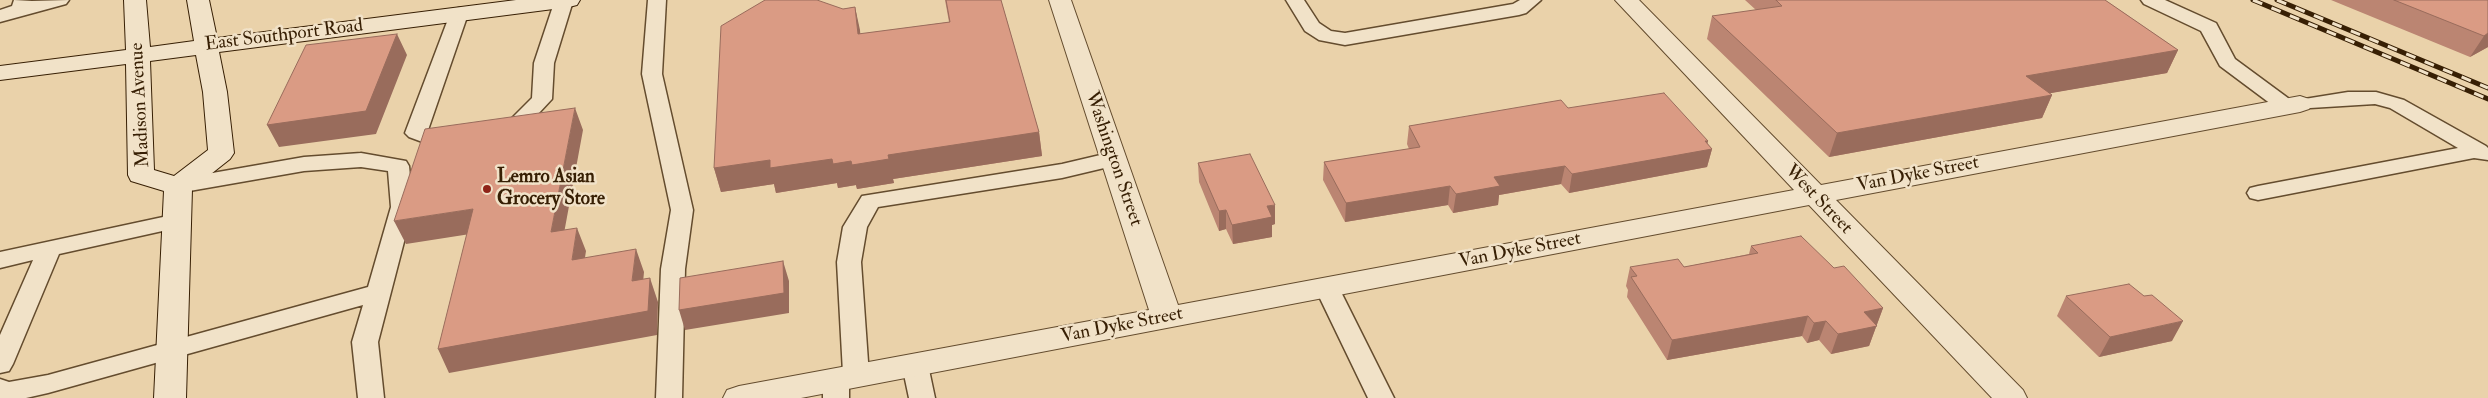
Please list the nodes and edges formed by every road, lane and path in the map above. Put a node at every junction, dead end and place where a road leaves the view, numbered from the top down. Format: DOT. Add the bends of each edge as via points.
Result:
graph roads {
  1 [pos="60,0"];
  2 [pos="135,0"];
  3 [pos="198,0"];
  4 [pos="569,0"];
  5 [pos="657,0"];
  6 [pos="1060,0"];
  7 [pos="1294,0"];
  8 [pos="1532,0"];
  9 [pos="1626,0"];
  10 [pos="2150,0"];
  11 [pos="0,1"];
  12 [pos="564,1"];
  13 [pos="18,3"];
  14 [pos="515,3"];
  15 [pos="458,14"];
  16 [pos="0,16"];
  17 [pos="207,46"];
  18 [pos="138,55"];
  19 [pos="0,73"];
  20 [pos="2293,105"];
  21 [pos="2483,154"];
  22 [pos="1114,159"];
  23 [pos="178,186"];
  24 [pos="2258,192"];
  25 [pos="1813,195"];
  26 [pos="177,221"];
  27 [pos="50,249"];
  28 [pos="0,260"];
  29 [pos="1327,288"];
  30 [pos="379,292"];
  31 [pos="1167,318"];
  32 [pos="172,350"];
  33 [pos="0,364"];
  34 [pos="916,365"];
  35 [pos="843,385"];
  36 [pos="0,389"];
  37 [pos="170,398"];
  38 [pos="371,398"];
  39 [pos="669,398"];
  40 [pos="739,398"];
  41 [pos="922,398"];
  42 [pos="1381,398"];
  43 [pos="2011,398"];
  1 -- 13 [label="lane"];
  2 -- 18 [label="street, Madison Avenue"];
  3 -- 17 [label="street"];
  4 -- 12 [label="street, East Southport Road"];
  5 -- 39 [label="lane" via="652,74 682,210 673,269"];
  6 -- 22 [label="street, Washington Street"];
  7 -- 8 [label="lane" via="1312,27 1326,36 1345,39 1520,9"];
  9 -- 25 [label="street, West Street"];
  10 -- 20 [label="lane" via="2209,27 2227,62 2259,88"];
  11 -- 13 [label="lane"];
  12 -- 14 [label="street, East Southport Road"];
  12 -- 15 [label="lane" via="544,63 542,100 517,125 436,141 416,133"];
  13 -- 16 [label="lane"];
  14 -- 15 [label="street, East Southport Road"];
  15 -- 17 [label="street, East Southport Road"];
  17 -- 18 [label="street, East Southport Road"];
  17 -- 23 [label="street" via="221,154"];
  18 -- 19 [label="street, East Southport Road"];
  18 -- 23 [label="street, Madison Avenue" via="141,175"];
  20 -- 21 [label="lane" via="2376,98 2397,104"];
  20 -- 25 [label="street, Van Dyke Street"];
  21 -- 24 [label="lane"];
  22 -- 31 [label="street, Washington Street"];
  22 -- 35 [label="lane" via="1062,171 870,201 856,227 849,262"];
  23 -- 26 [label="street"];
  23 -- 30 [label="lane" via="304,164 362,160 398,166 402,207"];
  25 -- 29 [label="street, Van Dyke Street"];
  25 -- 43 [label="street, West Street"];
  26 -- 27 [label="lane"];
  26 -- 32 [label="street"];
  27 -- 28 [label="lane"];
  27 -- 33 [label="lane"];
  29 -- 31 [label="street, Van Dyke Street"];
  29 -- 42 [label="lane"];
  30 -- 32 [label="lane"];
  30 -- 38 [label="lane" via="365,342"];
  31 -- 34 [label="street, Van Dyke Street"];
  32 -- 36 [label="lane" via="48,384 4,393"];
  32 -- 37 [label="street"];
  34 -- 35 [label="street, Van Dyke Street"];
  34 -- 41 [label="lane"];
  35 -- 40 [label="street, Van Dyke Street"];
}
